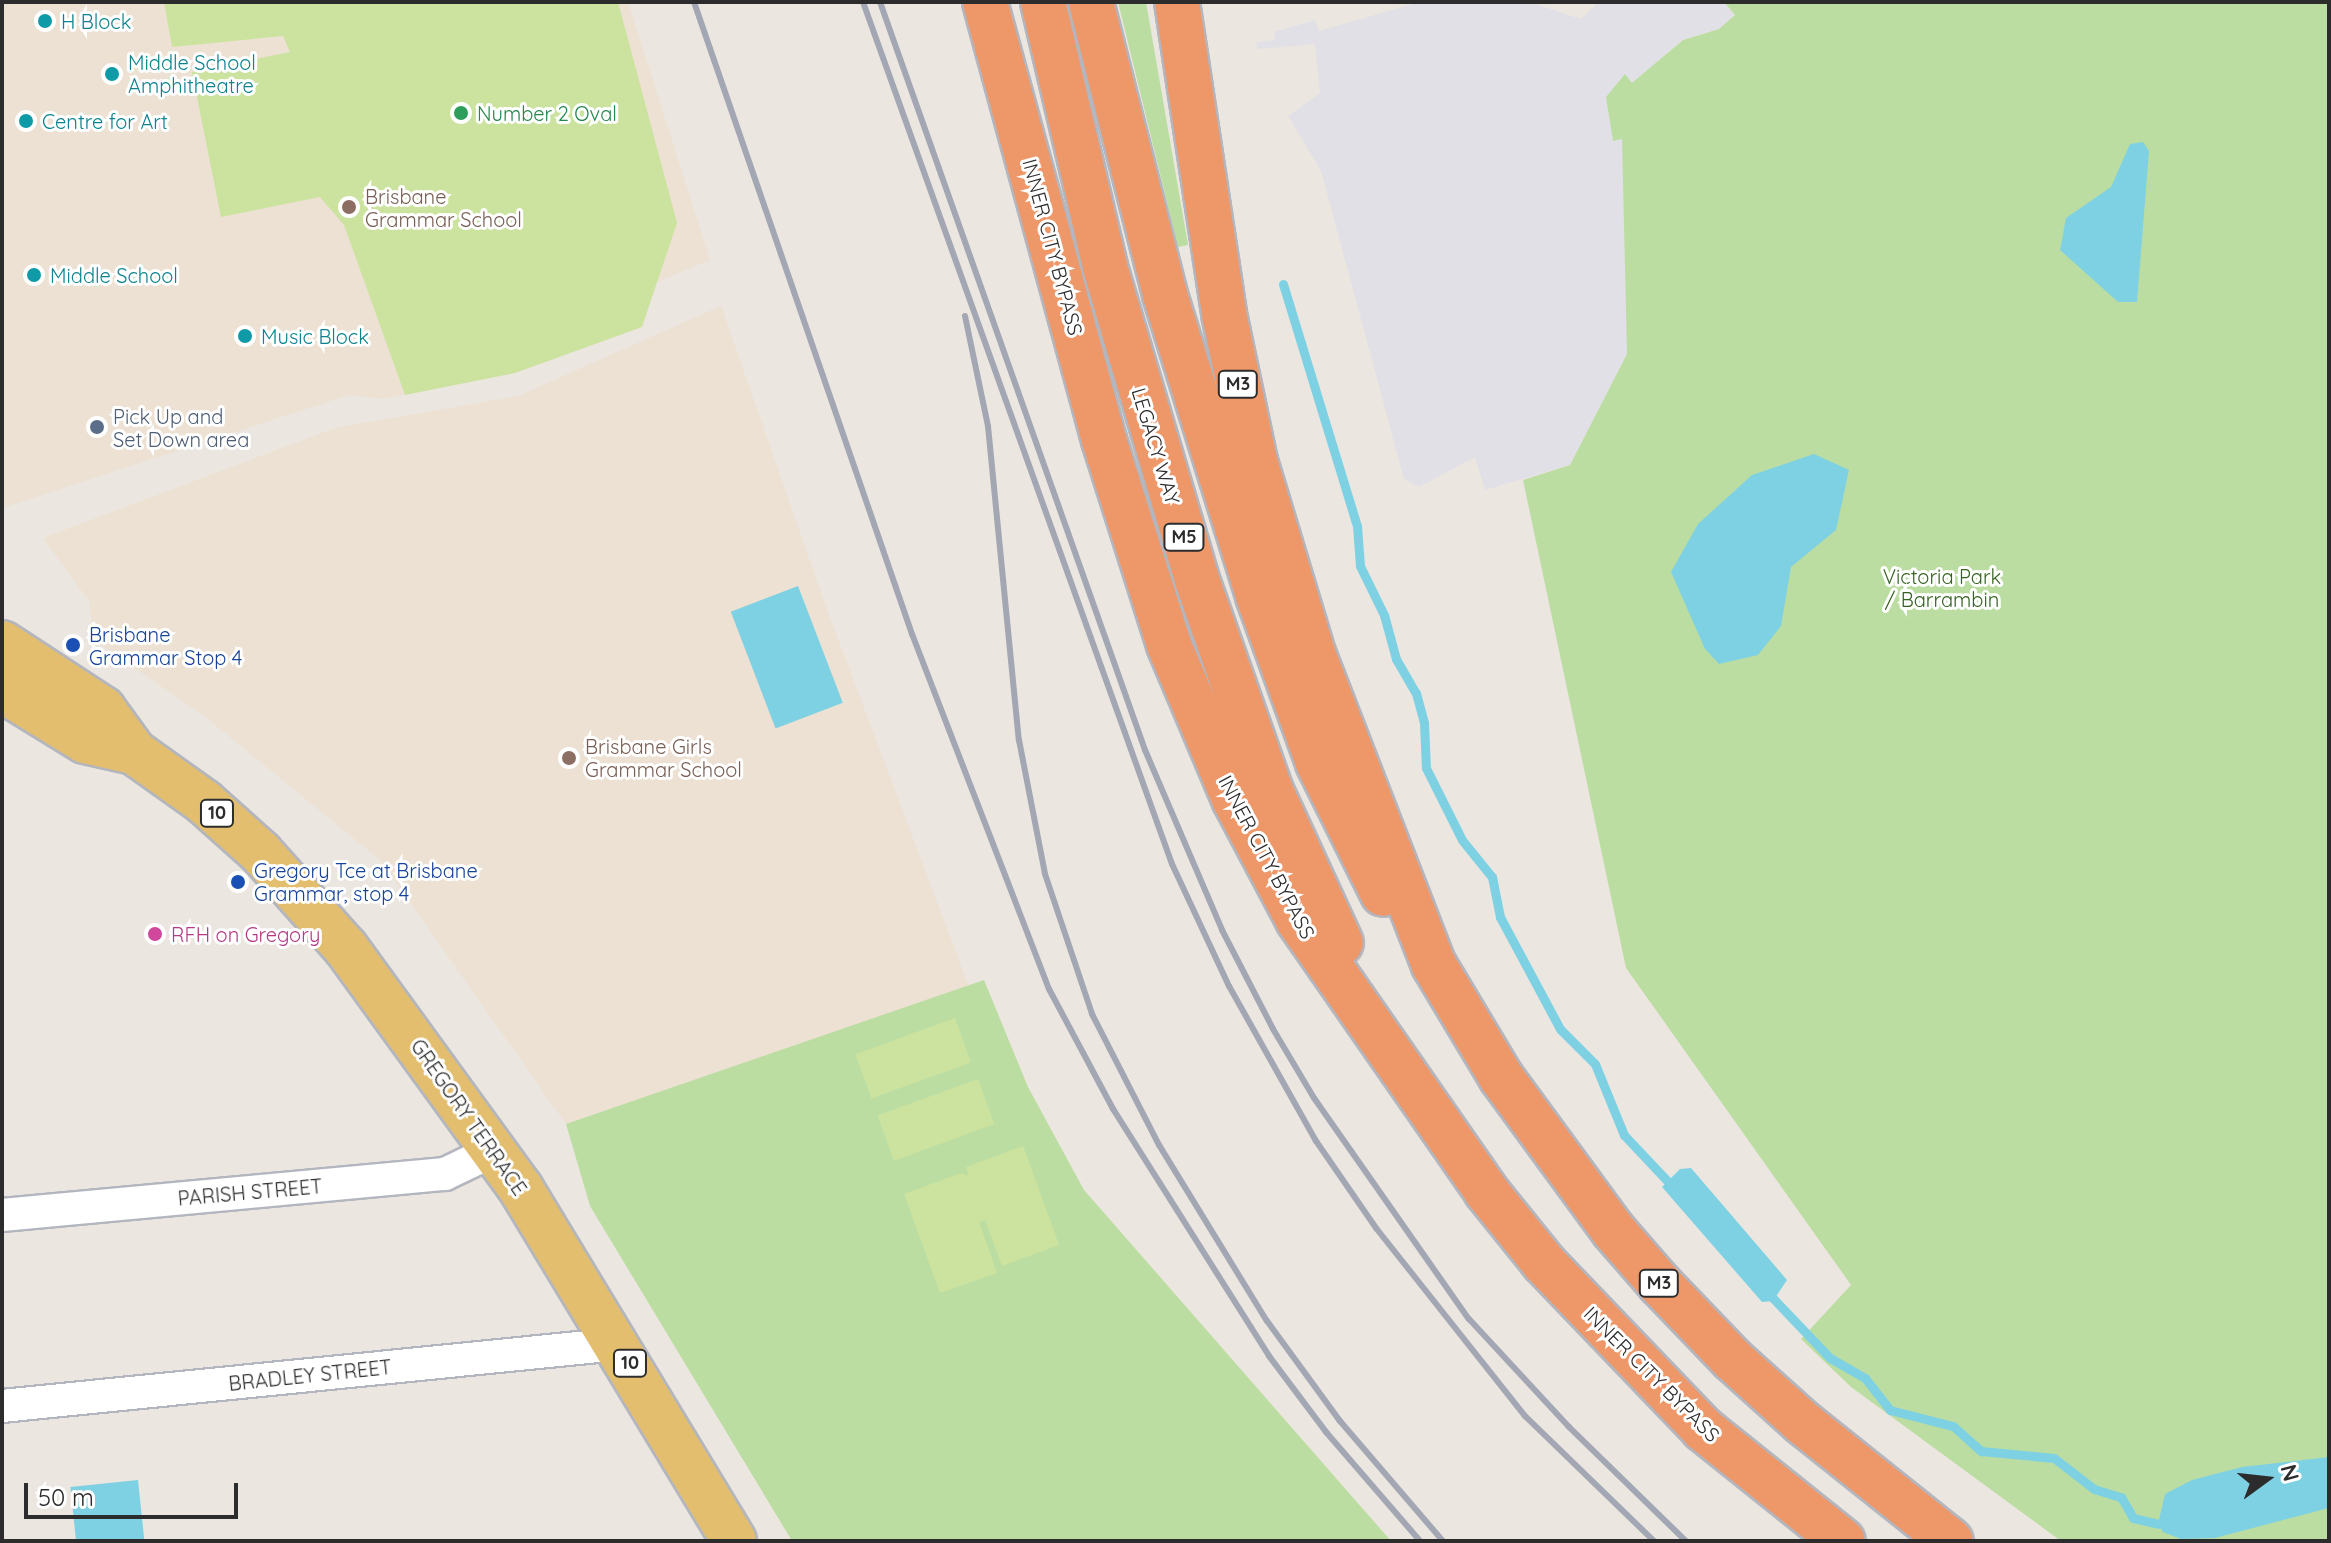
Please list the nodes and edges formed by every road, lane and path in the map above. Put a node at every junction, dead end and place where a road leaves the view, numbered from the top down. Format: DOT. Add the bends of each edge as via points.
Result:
graph roads {
  1 [pos="985,2"];
  2 [pos="1043,2"];
  3 [pos="1091,2"];
  4 [pos="1177,2"];
  5 [pos="2,643"];
  6 [pos="2,690"];
  7 [pos="134,752"];
  8 [pos="1434,965"];
  9 [pos="1388,1052"];
  10 [pos="493,1151"];
  11 [pos="2,1215"];
  12 [pos="618,1344"];
  13 [pos="2,1406"];
  14 [pos="734,1541"];
  15 [pos="1843,1541"];
  16 [pos="1951,1541"];
  1 -- 9 [label="highway, INNER CITY BYPASS" via="1104,440 1169,645 1263,857 1340,986"];
  2 -- 9 [label="highway, LEGACY WAY / M5" via="1129,356 1226,670 1271,791"];
  3 -- 8 [label="highway, M5" via="1165,295 1297,709 1351,839 1390,906"];
  4 -- 8 [label="highway, M3" via="1224,314 1255,461 1314,656"];
  5 -- 7 [label="main road, GREGORY TERRACE / 10" via="103,709"];
  6 -- 7 [label="main road, GREGORY TERRACE / 10" via="85,741"];
  7 -- 10 [label="main road, GREGORY TERRACE / 10" via="204,802 292,884 346,948"];
  8 -- 16 [label="highway, M3" via="1501,1077 1613,1230 1660,1284 1803,1423"];
  9 -- 15 [label="highway, INNER CITY BYPASS" via="1486,1191 1632,1359 1703,1429"];
  10 -- 11 [label="street, PARISH STREET" via="445,1174"];
  10 -- 12 [label="main road, GREGORY TERRACE / 10"];
  12 -- 13 [label="street, BRADLEY STREET"];
  12 -- 14 [label="main road, GREGORY TERRACE / 10"];
}
